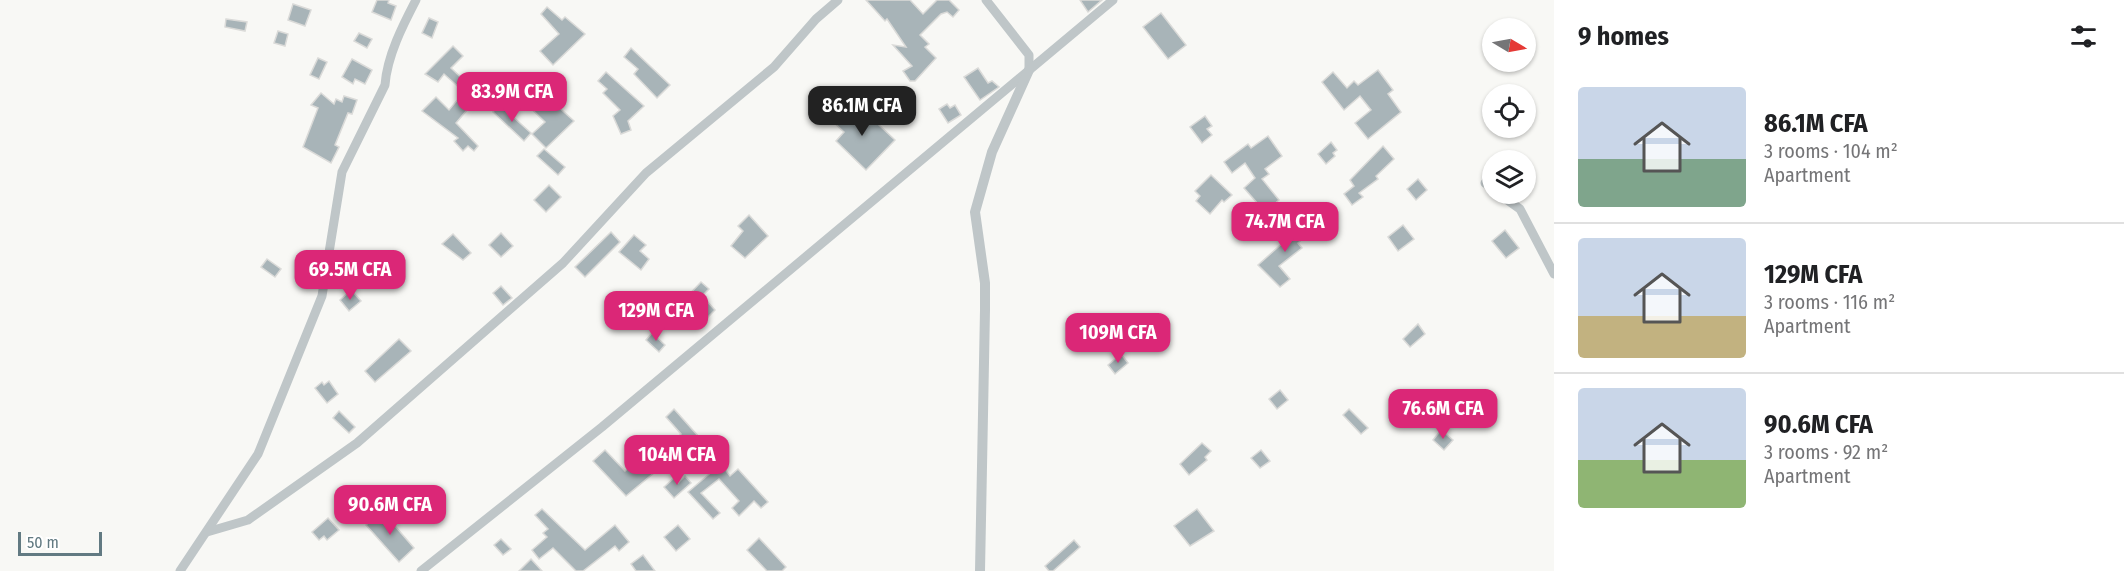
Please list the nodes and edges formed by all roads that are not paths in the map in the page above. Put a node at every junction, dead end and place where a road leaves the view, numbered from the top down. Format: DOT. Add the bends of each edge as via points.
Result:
graph roads {
  1 [pos="416,0"];
  2 [pos="838,0"];
  3 [pos="986,0"];
  4 [pos="1113,0"];
  5 [pos="1029,70"];
  6 [pos="1513,204"];
  7 [pos="1554,274"];
  8 [pos="207,532"];
  9 [pos="180,571"];
  10 [pos="421,571"];
  11 [pos="980,571"];
  1 -- 8 [label="street" via="401,32 385,85 342,172 322,296 258,454"];
  2 -- 8 [label="street" via="774,67 646,173 564,263 357,443 248,520"];
  3 -- 5 [label="street" via="1029,55"];
  4 -- 5 [label="street"];
  5 -- 10 [label="street" via="602,428"];
  5 -- 11 [label="street" via="993,152 975,212 985,283"];
  6 -- 7 [label="street" via="1520,209"];
  8 -- 9 [label="street"];
}
